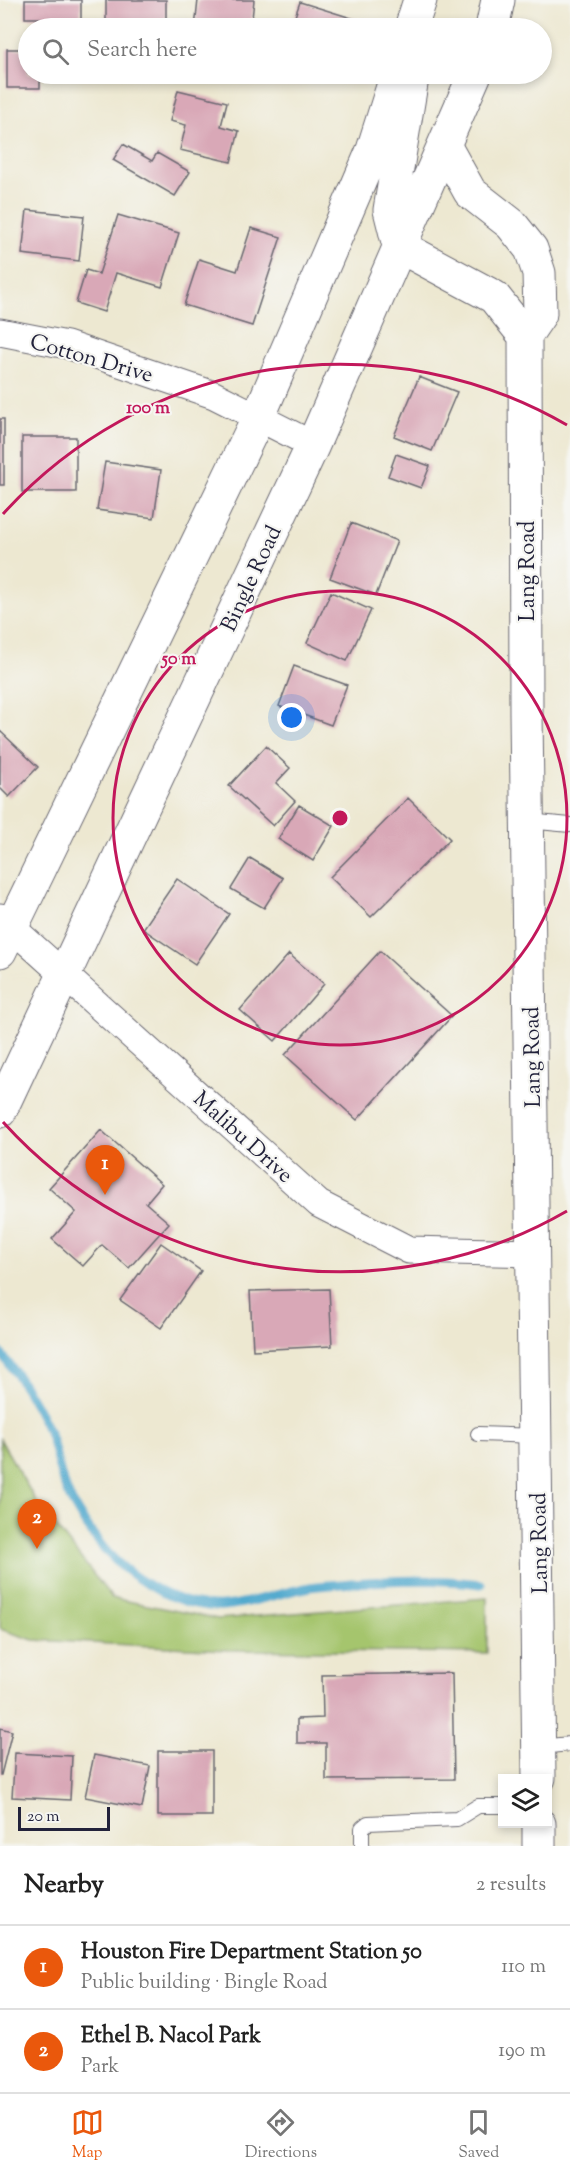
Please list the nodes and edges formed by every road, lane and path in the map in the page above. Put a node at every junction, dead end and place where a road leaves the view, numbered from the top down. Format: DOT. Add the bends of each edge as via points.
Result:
graph roads {
  1 [pos="422,0"];
  2 [pos="498,0"];
  3 [pos="415,18"];
  4 [pos="420,18"];
  5 [pos="494,18"];
  6 [pos="394,84"];
  7 [pos="411,84"];
  8 [pos="471,84"];
  9 [pos="445,147"];
  10 [pos="399,246"];
  11 [pos="0,332"];
  12 [pos="525,336"];
  13 [pos="258,418"];
  14 [pos="313,445"];
  15 [pos="528,821"];
  16 [pos="570,825"];
  17 [pos="4,931"];
  18 [pos="65,974"];
  19 [pos="2,1100"];
  20 [pos="534,1253"];
  21 [pos="478,1434"];
  22 [pos="536,1436"];
  23 [pos="549,1757"];
  24 [pos="498,1806"];
  25 [pos="539,1828"];
  26 [pos="362,1846"];
  27 [pos="539,1846"];
  1 -- 3 [label="main road"];
  1 -- 4 [label="main road"];
  2 -- 5 [label="main road"];
  6 -- 13 [label="main road" via="372,150"];
  7 -- 10 [label="main road" via="390,210"];
  8 -- 9 [label="main road, Bingle Road"];
  9 -- 10 [label="main road, Bingle Road"];
  9 -- 12 [label="main road" via="470,192 511,224 531,249 539,273 540,314"];
  10 -- 12 [label="main road" via="494,297"];
  10 -- 14 [label="main road, Bingle Road"];
  11 -- 13 [label="street, Cotton Drive" via="67,345 214,395"];
  12 -- 15 [label="main road, Lang Road"];
  13 -- 14 [label="street, Cotton Drive"];
  13 -- 17 [label="main road"];
  14 -- 18 [label="main road, Bingle Road"];
  15 -- 16 [label="lane"];
  15 -- 20 [label="main road, Lang Road"];
  17 -- 18 [label="street, Malibu Drive"];
  18 -- 19 [label="main road, Bingle Road"];
  18 -- 20 [label="street, Malibu Drive" via="320,1204 409,1250"];
  20 -- 22 [label="main road, Lang Road"];
  21 -- 22 [label="lane"];
  22 -- 23 [label="main road, Lang Road"];
  24 -- 26 [label="lane" via="478,1806 457,1819 368,1822 362,1828"];
  25 -- 27 [label="main road"];
}
